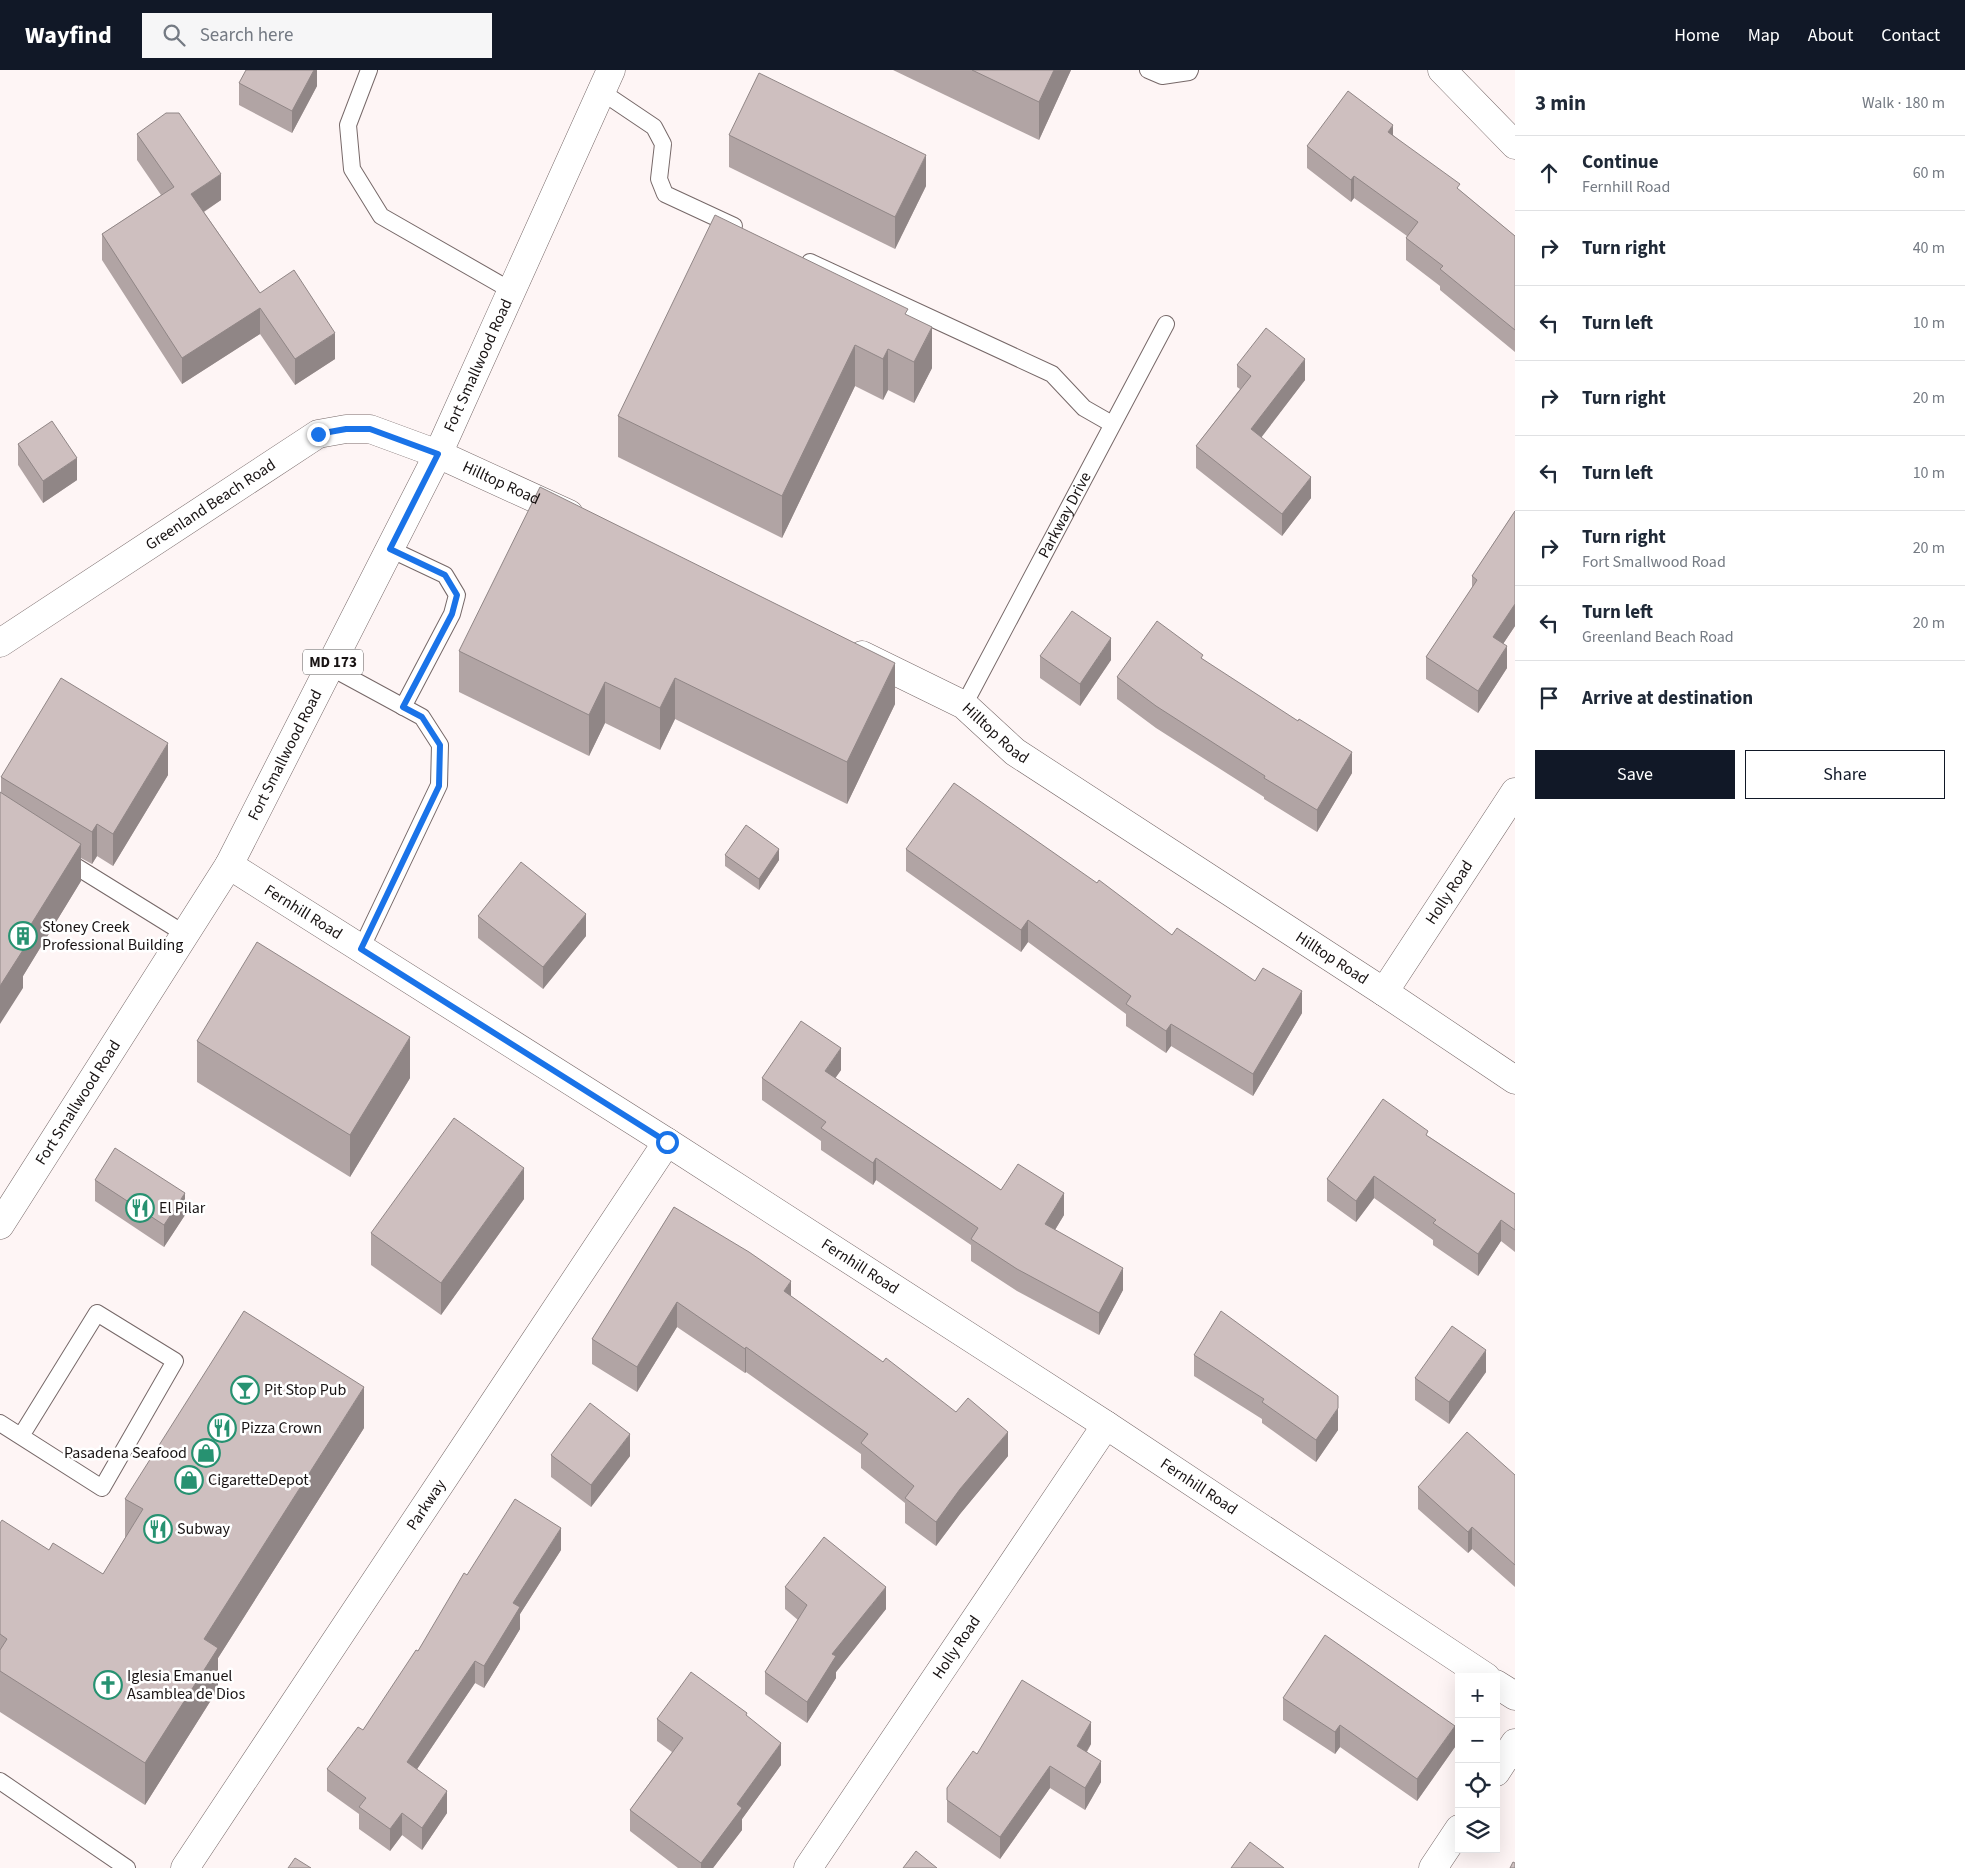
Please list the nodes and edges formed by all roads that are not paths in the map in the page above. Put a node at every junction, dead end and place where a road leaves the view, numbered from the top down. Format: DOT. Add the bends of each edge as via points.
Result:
graph roads {
  1 [pos="369,70"];
  2 [pos="1148,70"];
  3 [pos="1190,70"];
  4 [pos="1442,70"];
  5 [pos="606,81"];
  6 [pos="1515,145"];
  7 [pos="746,232"];
  8 [pos="800,257"];
  9 [pos="512,291"];
  10 [pos="1166,324"];
  11 [pos="1112,424"];
  12 [pos="438,454"];
  13 [pos="588,522"];
  14 [pos="390,549"];
  15 [pos="0,643"];
  16 [pos="842,645"];
  17 [pos="330,667"];
  18 [pos="964,706"];
  19 [pos="403,707"];
  20 [pos="1515,792"];
  21 [pos="50,850"];
  22 [pos="229,865"];
  23 [pos="185,934"];
  24 [pos="361,949"];
  25 [pos="1384,992"];
  26 [pos="1515,1080"];
  27 [pos="667,1142"];
  28 [pos="0,1225"];
  29 [pos="0,1422"];
  30 [pos="1106,1425"];
  31 [pos="20,1436"];
  32 [pos="1480,1673"];
  33 [pos="1500,1687"];
  34 [pos="1515,1696"];
  35 [pos="1515,1743"];
  36 [pos="1500,1766"];
  37 [pos="0,1781"];
  38 [pos="1455,1835"];
  39 [pos="127,1868"];
  40 [pos="185,1868"];
  41 [pos="808,1868"];
  42 [pos="1433,1868"];
  1 -- 9 [label="lane" via="348,125 352,169 381,216"];
  2 -- 3 [label="lane" via="1162,76"];
  4 -- 6 [label="street"];
  5 -- 7 [label="lane" via="654,127 663,144 659,179 664,194"];
  5 -- 9 [label="street, Fort Smallwood Road / MD 173"];
  8 -- 11 [label="lane" via="1052,374 1084,408"];
  9 -- 12 [label="street, Fort Smallwood Road / MD 173"];
  10 -- 11 [label="lane, Parkway Drive"];
  11 -- 18 [label="lane, Parkway Drive"];
  12 -- 13 [label="street, Hilltop Road"];
  12 -- 14 [label="street, Fort Smallwood Road / MD 173"];
  12 -- 15 [label="street, Greenland Beach Road" via="370,429 318,434"];
  14 -- 17 [label="street, Fort Smallwood Road / MD 173"];
  14 -- 19 [label="lane" via="445,575 457,595 452,614"];
  16 -- 18 [label="street, Hilltop Road"];
  17 -- 19 [label="lane"];
  17 -- 22 [label="street, Fort Smallwood Road / MD 173"];
  18 -- 25 [label="street, Hilltop Road" via="1015,752"];
  19 -- 24 [label="lane" via="422,717 440,745 439,786"];
  20 -- 25 [label="street, Holly Road"];
  21 -- 23 [label="lane"];
  22 -- 23 [label="street, Fort Smallwood Road / MD 173"];
  22 -- 24 [label="street, Fernhill Road"];
  23 -- 28 [label="street, Fort Smallwood Road / MD 173"];
  24 -- 27 [label="street, Fernhill Road"];
  25 -- 26 [label="street, Hilltop Road"];
  27 -- 30 [label="street, Fernhill Road"];
  27 -- 40 [label="street, Parkway"];
  29 -- 31 [label="lane"];
  30 -- 32 [label="street, Fernhill Road"];
  30 -- 41 [label="street, Holly Road"];
  31 -- 31 [label="lane" via="102,1488 175,1361 97,1313"];
  33 -- 34 [label="street"];
  35 -- 36 [label="street"];
  37 -- 39 [label="lane"];
  38 -- 42 [label="street"];
}
